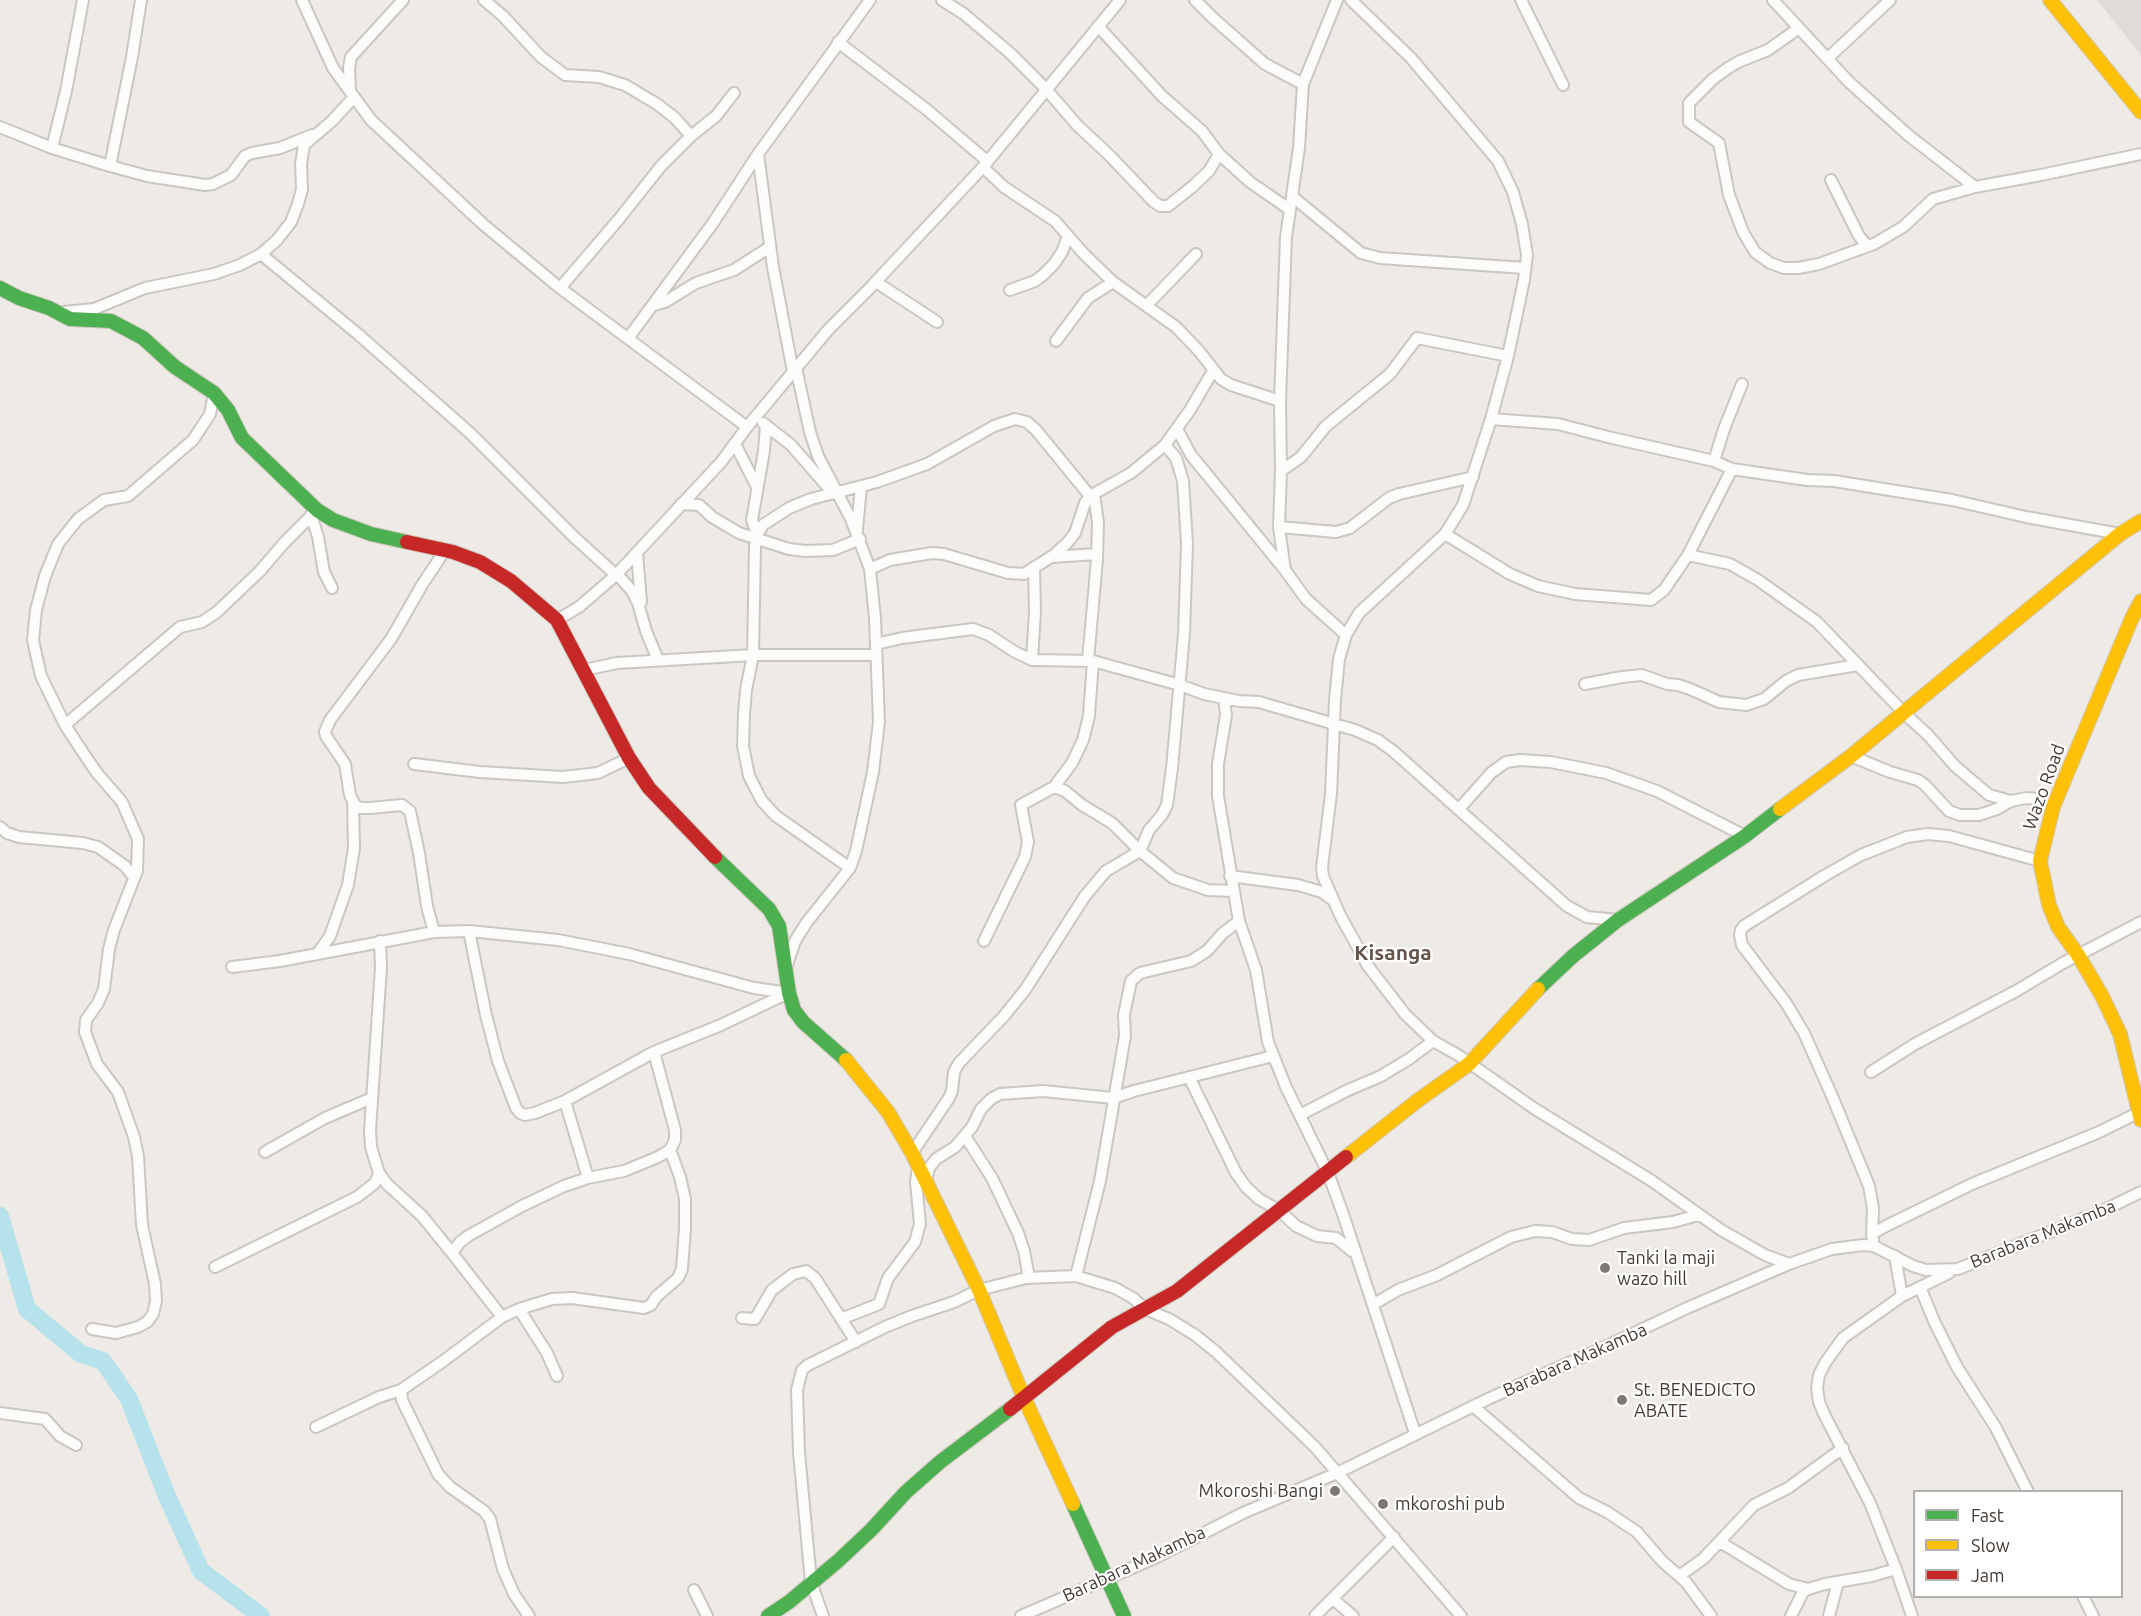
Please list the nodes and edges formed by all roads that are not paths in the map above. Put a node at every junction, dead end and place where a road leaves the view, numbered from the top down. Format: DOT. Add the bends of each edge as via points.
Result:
graph roads {
  1 [pos="83,0"];
  2 [pos="141,0"];
  3 [pos="302,0"];
  4 [pos="403,0"];
  5 [pos="484,0"];
  6 [pos="870,0"];
  7 [pos="942,0"];
  8 [pos="1120,0"];
  9 [pos="1195,0"];
  10 [pos="1336,0"];
  11 [pos="1351,0"];
  12 [pos="1521,0"];
  13 [pos="1773,0"];
  14 [pos="1890,0"];
  15 [pos="2050,0"];
  16 [pos="1098,27"];
  17 [pos="1799,28"];
  18 [pos="838,42"];
  19 [pos="1828,58"];
  20 [pos="1303,84"];
  21 [pos="1563,85"];
  22 [pos="1046,89"];
  23 [pos="734,93"];
  24 [pos="352,94"];
  25 [pos="2141,112"];
  26 [pos="0,127"];
  27 [pos="315,134"];
  28 [pos="691,136"];
  29 [pos="52,148"];
  30 [pos="758,154"];
  31 [pos="1219,154"];
  32 [pos="2141,154"];
  33 [pos="985,164"];
  34 [pos="110,166"];
  35 [pos="1831,180"];
  36 [pos="1975,187"];
  37 [pos="1293,197"];
  38 [pos="1289,209"];
  39 [pos="1068,236"];
  40 [pos="1867,246"];
  41 [pos="770,247"];
  42 [pos="261,254"];
  43 [pos="1196,254"];
  44 [pos="1525,268"];
  45 [pos="876,282"];
  46 [pos="1113,282"];
  47 [pos="0,288"];
  48 [pos="560,288"];
  49 [pos="1010,290"];
  50 [pos="654,305"];
  51 [pos="1147,305"];
  52 [pos="58,313"];
  53 [pos="937,322"];
  54 [pos="629,337"];
  55 [pos="1056,341"];
  56 [pos="1508,356"];
  57 [pos="794,370"];
  58 [pos="1213,371"];
  59 [pos="1742,384"];
  60 [pos="214,393"];
  61 [pos="1280,401"];
  62 [pos="755,418"];
  63 [pos="1491,419"];
  64 [pos="766,424"];
  65 [pos="747,427"];
  66 [pos="1177,429"];
  67 [pos="735,444"];
  68 [pos="1165,445"];
  69 [pos="1714,461"];
  70 [pos="1732,469"];
  71 [pos="1281,471"];
  72 [pos="1473,477"];
  73 [pos="861,486"];
  74 [pos="757,487"];
  75 [pos="835,493"];
  76 [pos="1092,495"];
  77 [pos="681,504"];
  78 [pos="314,513"];
  79 [pos="2141,521"];
  80 [pos="1280,527"];
  81 [pos="1444,534"];
  82 [pos="2120,534"];
  83 [pos="859,536"];
  84 [pos="757,537"];
  85 [pos="445,550"];
  86 [pos="637,552"];
  87 [pos="1097,554"];
  88 [pos="1688,555"];
  89 [pos="1051,557"];
  90 [pos="1034,567"];
  91 [pos="870,569"];
  92 [pos="1285,570"];
  93 [pos="616,574"];
  94 [pos="332,588"];
  95 [pos="2141,601"];
  96 [pos="640,608"];
  97 [pos="557,620"];
  98 [pos="2136,620"];
  99 [pos="1346,635"];
  100 [pos="876,650"];
  101 [pos="753,655"];
  102 [pos="658,660"];
  103 [pos="1032,660"];
  104 [pos="1090,661"];
  105 [pos="1858,665"];
  106 [pos="584,670"];
  107 [pos="1585,684"];
  108 [pos="1180,685"];
  109 [pos="1224,699"];
  110 [pos="1905,714"];
  111 [pos="1334,724"];
  112 [pos="65,725"];
  113 [pos="1851,756"];
  114 [pos="629,758"];
  115 [pos="414,764"];
  116 [pos="1054,787"];
  117 [pos="2011,801"];
  118 [pos="353,802"];
  119 [pos="2053,807"];
  120 [pos="1459,809"];
  121 [pos="0,827"];
  122 [pos="1745,836"];
  123 [pos="1140,850"];
  124 [pos="2040,861"];
  125 [pos="850,868"];
  126 [pos="1230,876"];
  127 [pos="134,877"];
  128 [pos="1233,891"];
  129 [pos="1333,901"];
  130 [pos="1618,920"];
  131 [pos="1239,921"];
  132 [pos="2141,922"];
  133 [pos="469,931"];
  134 [pos="434,932"];
  135 [pos="380,941"];
  136 [pos="984,941"];
  137 [pos="318,953"];
  138 [pos="2078,955"];
  139 [pos="786,966"];
  140 [pos="232,968"];
  141 [pos="789,993"];
  142 [pos="1433,1041"];
  143 [pos="654,1052"];
  144 [pos="1273,1056"];
  145 [pos="1469,1064"];
  146 [pos="1871,1072"];
  147 [pos="1189,1077"];
  148 [pos="372,1098"];
  149 [pos="1113,1098"];
  150 [pos="565,1101"];
  151 [pos="1299,1115"];
  152 [pos="2140,1116"];
  153 [pos="965,1136"];
  154 [pos="670,1150"];
  155 [pos="265,1152"];
  156 [pos="912,1153"];
  157 [pos="918,1167"];
  158 [pos="379,1173"];
  159 [pos="1328,1173"];
  160 [pos="588,1178"];
  161 [pos="926,1181"];
  162 [pos="2141,1192"];
  163 [pos="1280,1211"];
  164 [pos="1698,1215"];
  165 [pos="1873,1240"];
  166 [pos="1355,1251"];
  167 [pos="452,1253"];
  168 [pos="1895,1256"];
  169 [pos="1789,1264"];
  170 [pos="215,1267"];
  171 [pos="1958,1269"];
  172 [pos="1076,1276"];
  173 [pos="1029,1278"];
  174 [pos="1920,1287"];
  175 [pos="979,1290"];
  176 [pos="1902,1296"];
  177 [pos="1374,1304"];
  178 [pos="519,1309"];
  179 [pos="1145,1309"];
  180 [pos="502,1317"];
  181 [pos="742,1318"];
  182 [pos="841,1319"];
  183 [pos="92,1329"];
  184 [pos="856,1342"];
  185 [pos="557,1376"];
  186 [pos="401,1390"];
  187 [pos="1024,1398"];
  188 [pos="1473,1406"];
  189 [pos="0,1413"];
  190 [pos="316,1427"];
  191 [pos="1415,1433"];
  192 [pos="76,1445"];
  193 [pos="1843,1448"];
  194 [pos="1337,1473"];
  195 [pos="2027,1490"];
  196 [pos="1394,1537"];
  197 [pos="1720,1542"];
  198 [pos="1896,1569"];
  199 [pos="1679,1576"];
  200 [pos="1106,1579"];
  201 [pos="811,1582"];
  202 [pos="1838,1582"];
  203 [pos="1808,1589"];
  204 [pos="694,1590"];
  205 [pos="2084,1598"];
  206 [pos="1333,1599"];
  207 [pos="529,1616"];
  208 [pos="707,1616"];
  209 [pos="768,1616"];
  210 [pos="823,1616"];
  211 [pos="1021,1616"];
  212 [pos="1124,1616"];
  213 [pos="1315,1616"];
  214 [pos="1353,1616"];
  215 [pos="1461,1616"];
  216 [pos="1711,1616"];
  217 [pos="1791,1616"];
  218 [pos="1829,1616"];
  219 [pos="1912,1616"];
  220 [pos="2093,1616"];
  1 -- 29 [label="street"];
  2 -- 34 [label="street"];
  3 -- 24 [label="street" via="333,68"];
  4 -- 24 [label="street" via="351,57"];
  5 -- 28 [label="street" via="541,57 565,75 599,77 625,85 666,111"];
  6 -- 18 [label="street"];
  7 -- 22 [label="street" via="964,14"];
  8 -- 16 [label="street"];
  9 -- 20 [label="street" via="1265,64"];
  10 -- 20 [label="street"];
  11 -- 44 [label="street" via="1411,58 1498,161 1522,224"];
  12 -- 21 [label="street"];
  13 -- 17 [label="street"];
  14 -- 19 [label="street"];
  15 -- 25 [label="street"];
  16 -- 22 [label="street"];
  16 -- 31 [label="street" via="1162,96 1202,131"];
  17 -- 19 [label="street"];
  17 -- 40 [label="street" via="1768,50 1738,62 1713,79 1689,103 1689,122 1719,143 1729,195 1743,232 1755,252 1770,263 1798,268"];
  18 -- 30 [label="street"];
  18 -- 33 [label="street" via="926,109"];
  19 -- 36 [label="street" via="1908,135"];
  20 -- 37 [label="street"];
  22 -- 31 [label="street" via="1077,126 1160,206 1168,206 1192,187 1209,171"];
  22 -- 33 [label="street"];
  23 -- 28 [label="street" via="716,116"];
  24 -- 27 [label="street" via="332,121"];
  24 -- 48 [label="street" via="371,120 484,225"];
  26 -- 29 [label="street"];
  27 -- 34 [label="street" via="245,156 231,175 213,184"];
  27 -- 42 [label="street" via="304,145 302,189 291,222"];
  28 -- 48 [label="street" via="661,166"];
  29 -- 34 [label="street"];
  30 -- 41 [label="street"];
  30 -- 50 [label="street"];
  31 -- 38 [label="street"];
  32 -- 36 [label="street"];
  33 -- 39 [label="street" via="1004,187 1055,221"];
  33 -- 45 [label="street"];
  35 -- 40 [label="street"];
  36 -- 40 [label="street" via="1933,199 1903,227"];
  37 -- 38 [label="street"];
  37 -- 44 [label="street" via="1361,253 1380,258"];
  38 -- 61 [label="street"];
  39 -- 46 [label="street"];
  39 -- 49 [label="street" via="1062,252 1043,275"];
  41 -- 50 [label="street" via="734,270 696,283"];
  41 -- 57 [label="street"];
  42 -- 52 [label="street" via="230,269 145,288 94,309"];
  42 -- 93 [label="street" via="470,433"];
  43 -- 51 [label="street"];
  44 -- 56 [label="street"];
  45 -- 53 [label="street"];
  45 -- 57 [label="street"];
  46 -- 51 [label="street"];
  46 -- 55 [label="street" via="1088,298"];
  47 -- 52 [label="street"];
  48 -- 54 [label="street"];
  50 -- 54 [label="street"];
  51 -- 58 [label="street" via="1176,327"];
  52 -- 60 [label="street" via="70,319 111,321 127,328"];
  54 -- 65 [label="street"];
  56 -- 63 [label="street"];
  56 -- 71 [label="street" via="1417,338 1390,374 1326,426 1301,457"];
  57 -- 62 [label="street"];
  57 -- 75 [label="street" via="810,432"];
  58 -- 61 [label="street" via="1232,385"];
  58 -- 66 [label="street"];
  59 -- 69 [label="street"];
  60 -- 78 [label="street" via="242,438"];
  60 -- 112 [label="street" via="210,414 193,440 128,496 104,500 78,519 58,544 36,610 33,640 41,676"];
  61 -- 71 [label="street"];
  62 -- 64 [label="street"];
  62 -- 65 [label="street"];
  63 -- 69 [label="street" via="1558,424"];
  63 -- 72 [label="street"];
  64 -- 74 [label="street"];
  64 -- 75 [label="street"];
  65 -- 67 [label="street"];
  66 -- 68 [label="street"];
  66 -- 92 [label="street" via="1191,455"];
  67 -- 74 [label="street"];
  67 -- 77 [label="street"];
  68 -- 76 [label="street" via="1131,473"];
  68 -- 108 [label="street" via="1176,458 1185,504 1187,544"];
  69 -- 70 [label="street"];
  70 -- 82 [label="street" via="1952,500"];
  70 -- 88 [label="street"];
  71 -- 80 [label="street"];
  72 -- 80 [label="street" via="1389,498 1350,528 1336,532"];
  72 -- 81 [label="street" via="1463,505"];
  73 -- 75 [label="street"];
  73 -- 76 [label="street" via="927,464 994,426 1016,419 1036,430"];
  73 -- 83 [label="street"];
  74 -- 84 [label="street" via="752,520"];
  75 -- 83 [label="street"];
  75 -- 84 [label="street" via="789,508 763,525"];
  76 -- 87 [label="street" via="1098,524"];
  76 -- 89 [label="street" via="1085,503 1075,533"];
  77 -- 84 [label="street" via="702,506 739,533"];
  77 -- 86 [label="street"];
  78 -- 85 [label="street" via="370,534"];
  78 -- 94 [label="street" via="324,572"];
  78 -- 112 [label="street" via="217,612 202,622 180,627"];
  79 -- 82 [label="street"];
  80 -- 92 [label="street"];
  81 -- 88 [label="street" via="1510,574 1538,586 1643,601 1657,596"];
  81 -- 99 [label="street" via="1359,613"];
  82 -- 110 [label="street"];
  83 -- 84 [label="street" via="833,550 805,551"];
  83 -- 91 [label="street"];
  84 -- 101 [label="street"];
  85 -- 97 [label="street" via="494,570"];
  85 -- 118 [label="street" via="391,639 326,726 326,736 345,764"];
  86 -- 93 [label="street"];
  86 -- 96 [label="street"];
  87 -- 89 [label="street"];
  87 -- 104 [label="street"];
  88 -- 105 [label="street" via="1730,564 1758,580 1817,622"];
  89 -- 90 [label="street"];
  90 -- 91 [label="street" via="1024,574 1008,573 932,553 890,560"];
  90 -- 103 [label="street"];
  91 -- 100 [label="street"];
  92 -- 99 [label="street" via="1306,599"];
  93 -- 96 [label="street" via="633,591"];
  93 -- 97 [label="street" via="579,607"];
  95 -- 98 [label="street, Wazo Road"];
  96 -- 102 [label="street"];
  97 -- 106 [label="street"];
  98 -- 119 [label="street, Wazo Road"];
  99 -- 111 [label="street" via="1339,659"];
  100 -- 101 [label="street"];
  100 -- 103 [label="street" via="902,638 973,629"];
  100 -- 125 [label="street" via="879,722 873,772"];
  101 -- 102 [label="street"];
  101 -- 125 [label="street" via="744,714 743,746 749,776 762,801 776,816"];
  102 -- 106 [label="street"];
  103 -- 104 [label="street"];
  104 -- 108 [label="street"];
  104 -- 116 [label="street" via="1089,716 1083,740"];
  105 -- 107 [label="street" via="1798,675 1764,699 1746,705 1719,702 1642,675"];
  105 -- 110 [label="street"];
  106 -- 114 [label="street"];
  108 -- 109 [label="street"];
  108 -- 123 [label="street" via="1167,805"];
  109 -- 111 [label="street" via="1259,702"];
  109 -- 126 [label="street" via="1218,796"];
  110 -- 113 [label="street"];
  110 -- 117 [label="street" via="1974,783 1989,795"];
  111 -- 120 [label="street" via="1378,740"];
  111 -- 129 [label="street" via="1322,867"];
  112 -- 127 [label="street" via="132,821 138,839"];
  113 -- 117 [label="street" via="1918,780 1949,811 1960,815 1978,815"];
  113 -- 122 [label="street"];
  114 -- 115 [label="street" via="598,773 563,777"];
  114 -- 139 [label="street" via="666,808 769,909 779,926"];
  116 -- 123 [label="street" via="1112,823"];
  116 -- 136 [label="street" via="1021,805 1028,842 1025,857"];
  117 -- 119 [label="street" via="2026,798"];
  118 -- 134 [label="street" via="360,808 402,805 410,811"];
  118 -- 137 [label="street" via="354,848 348,885 330,936"];
  119 -- 124 [label="street, Wazo Road"];
  120 -- 122 [label="street" via="1506,762 1551,762 1606,773 1657,791"];
  120 -- 130 [label="street" via="1567,906 1587,917"];
  121 -- 127 [label="street" via="20,837 98,847"];
  122 -- 130 [label="street"];
  123 -- 128 [label="street" via="1173,878 1208,890"];
  123 -- 156 [label="street" via="1106,872 1085,896 1025,990 959,1063 949,1098"];
  124 -- 138 [label="street, Wazo Road" via="2058,927"];
  124 -- 165 [label="street" via="1949,836 1907,837 1861,855 1741,930 1742,945 1786,1003 1820,1068 1869,1186"];
  125 -- 139 [label="street" via="807,922"];
  126 -- 128 [label="street"];
  126 -- 129 [label="street" via="1298,885 1322,892"];
  127 -- 183 [label="street" via="111,940 104,989 86,1020 85,1032 97,1064 118,1092 134,1137 142,1225 156,1301 153,1314 138,1327 116,1333"];
  128 -- 131 [label="street"];
  129 -- 142 [label="street" via="1368,966"];
  130 -- 145 [label="street" via="1527,999"];
  131 -- 144 [label="street" via="1256,970"];
  131 -- 149 [label="street" via="1191,962 1133,977"];
  132 -- 138 [label="street"];
  133 -- 134 [label="street"];
  133 -- 141 [label="street" via="599,948 754,988"];
  133 -- 150 [label="street" via="498,1061 516,1108 525,1115"];
  134 -- 135 [label="street"];
  135 -- 137 [label="street"];
  135 -- 148 [label="street"];
  137 -- 140 [label="street"];
  138 -- 146 [label="street"];
  138 -- 152 [label="street, Wazo Road" via="2120,1034"];
  139 -- 141 [label="street"];
  141 -- 143 [label="street"];
  141 -- 156 [label="street" via="803,1022 846,1060 888,1112"];
  142 -- 145 [label="street"];
  142 -- 151 [label="street" via="1381,1076"];
  143 -- 150 [label="street"];
  143 -- 154 [label="street" via="675,1130"];
  144 -- 147 [label="street"];
  144 -- 151 [label="street"];
  145 -- 159 [label="street"];
  145 -- 164 [label="street" via="1652,1181"];
  147 -- 149 [label="street"];
  147 -- 163 [label="street" via="1236,1173 1258,1199"];
  148 -- 155 [label="street" via="325,1118"];
  148 -- 158 [label="street" via="371,1147"];
  149 -- 153 [label="street" via="1043,1091 1000,1094 981,1108"];
  149 -- 172 [label="street" via="1100,1181"];
  150 -- 160 [label="street"];
  151 -- 159 [label="street"];
  152 -- 165 [label="street" via="1972,1184"];
  153 -- 161 [label="street" via="936,1159"];
  153 -- 173 [label="street" via="992,1178 1018,1233"];
  154 -- 160 [label="street" via="624,1171"];
  154 -- 178 [label="street" via="683,1188 685,1212 681,1272 674,1283 648,1307 572,1298 552,1299"];
  156 -- 157 [label="street"];
  157 -- 161 [label="street"];
  157 -- 182 [label="street" via="920,1224 915,1242 888,1278 879,1304"];
  158 -- 167 [label="street"];
  158 -- 170 [label="street" via="375,1183 357,1197"];
  159 -- 163 [label="street"];
  159 -- 166 [label="street"];
  160 -- 167 [label="street" via="522,1206 468,1236"];
  161 -- 175 [label="street"];
  162 -- 171 [label="street, Barabara Makamba"];
  163 -- 166 [label="street" via="1308,1233 1336,1238"];
  163 -- 179 [label="street" via="1177,1291"];
  164 -- 169 [label="street" via="1756,1250"];
  164 -- 177 [label="street" via="1624,1228 1589,1240 1534,1231 1511,1237"];
  165 -- 168 [label="street, Barabara Makamba"];
  165 -- 169 [label="street, Barabara Makamba"];
  166 -- 177 [label="street"];
  167 -- 180 [label="street"];
  168 -- 171 [label="street, Barabara Makamba" via="1926,1270"];
  168 -- 176 [label="street"];
  169 -- 188 [label="street, Barabara Makamba"];
  171 -- 174 [label="street"];
  172 -- 173 [label="street"];
  172 -- 179 [label="street" via="1115,1288"];
  173 -- 175 [label="street"];
  174 -- 176 [label="street"];
  174 -- 195 [label="street" via="1957,1367 1996,1428"];
  175 -- 184 [label="street"];
  175 -- 187 [label="street"];
  176 -- 193 [label="street" via="1843,1338 1819,1375 1819,1402"];
  177 -- 191 [label="street"];
  178 -- 180 [label="street"];
  178 -- 185 [label="street"];
  179 -- 187 [label="street" via="1112,1327"];
  179 -- 194 [label="street" via="1169,1319 1215,1351"];
  180 -- 186 [label="street"];
  181 -- 182 [label="street" via="755,1319 772,1290 793,1274 806,1271 815,1278"];
  182 -- 184 [label="street"];
  184 -- 201 [label="street" via="808,1365 799,1379 799,1452"];
  186 -- 190 [label="street"];
  186 -- 207 [label="street" via="402,1400 438,1474 490,1519 502,1569"];
  187 -- 200 [label="street"];
  187 -- 201 [label="street" via="940,1462 838,1561"];
  188 -- 191 [label="street, Barabara Makamba"];
  188 -- 199 [label="street" via="1579,1498 1637,1532"];
  189 -- 192 [label="street" via="45,1419 60,1436"];
  191 -- 194 [label="street, Barabara Makamba"];
  193 -- 197 [label="street" via="1788,1488 1754,1505"];
  193 -- 198 [label="street"];
  194 -- 196 [label="street"];
  194 -- 200 [label="street, Barabara Makamba"];
  196 -- 206 [label="street"];
  196 -- 215 [label="street"];
  197 -- 199 [label="street"];
  197 -- 203 [label="street" via="1789,1584"];
  198 -- 202 [label="street"];
  198 -- 219 [label="street"];
  199 -- 216 [label="street"];
  200 -- 211 [label="street, Barabara Makamba"];
  200 -- 212 [label="street"];
  201 -- 209 [label="street"];
  201 -- 210 [label="street"];
  202 -- 203 [label="street"];
  202 -- 218 [label="street"];
  203 -- 217 [label="street"];
  204 -- 208 [label="street"];
  205 -- 220 [label="street"];
  206 -- 213 [label="street"];
  206 -- 214 [label="street"];
}
